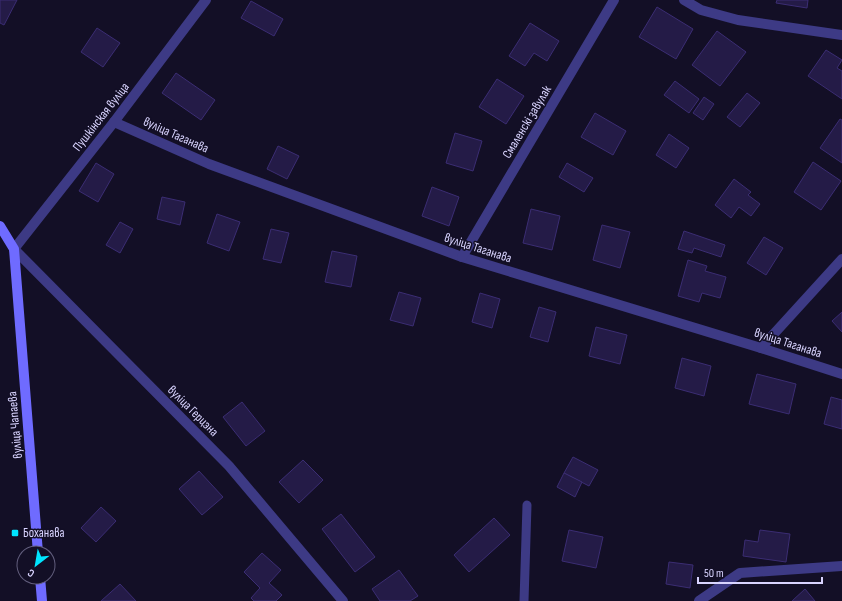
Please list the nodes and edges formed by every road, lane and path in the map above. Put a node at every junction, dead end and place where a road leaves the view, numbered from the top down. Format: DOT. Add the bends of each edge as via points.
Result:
graph roads {
  1 [pos="206,0"];
  2 [pos="614,0"];
  3 [pos="684,0"];
  4 [pos="842,35"];
  5 [pos="114,122"];
  6 [pos="0,226"];
  7 [pos="14,249"];
  8 [pos="462,257"];
  9 [pos="842,259"];
  10 [pos="761,348"];
  11 [pos="842,374"];
  12 [pos="526,505"];
  13 [pos="37,545"];
  14 [pos="842,566"];
  15 [pos="41,585"];
  16 [pos="42,601"];
  17 [pos="344,601"];
  18 [pos="524,601"];
  19 [pos="699,601"];
  1 -- 5 [label="street, Пушкінская вуліца"];
  2 -- 8 [label="street, Смаленскі завулак"];
  3 -- 4 [label="street" via="702,10 738,20"];
  5 -- 7 [label="street, Пушкінская вуліца"];
  5 -- 8 [label="street, вуліца Таганава" via="209,164"];
  6 -- 7 [label="main road, вуліца Чапаева"];
  7 -- 13 [label="main road, вуліца Чапаева"];
  7 -- 17 [label="street, вуліца Герцэна" via="229,466"];
  8 -- 10 [label="street, вуліца Таганава"];
  9 -- 10 [label="street"];
  10 -- 11 [label="street, вуліца Таганава"];
  12 -- 18 [label="lane"];
  14 -- 19 [label="street" via="740,573"];
  15 -- 16 [label="main road"];
}
